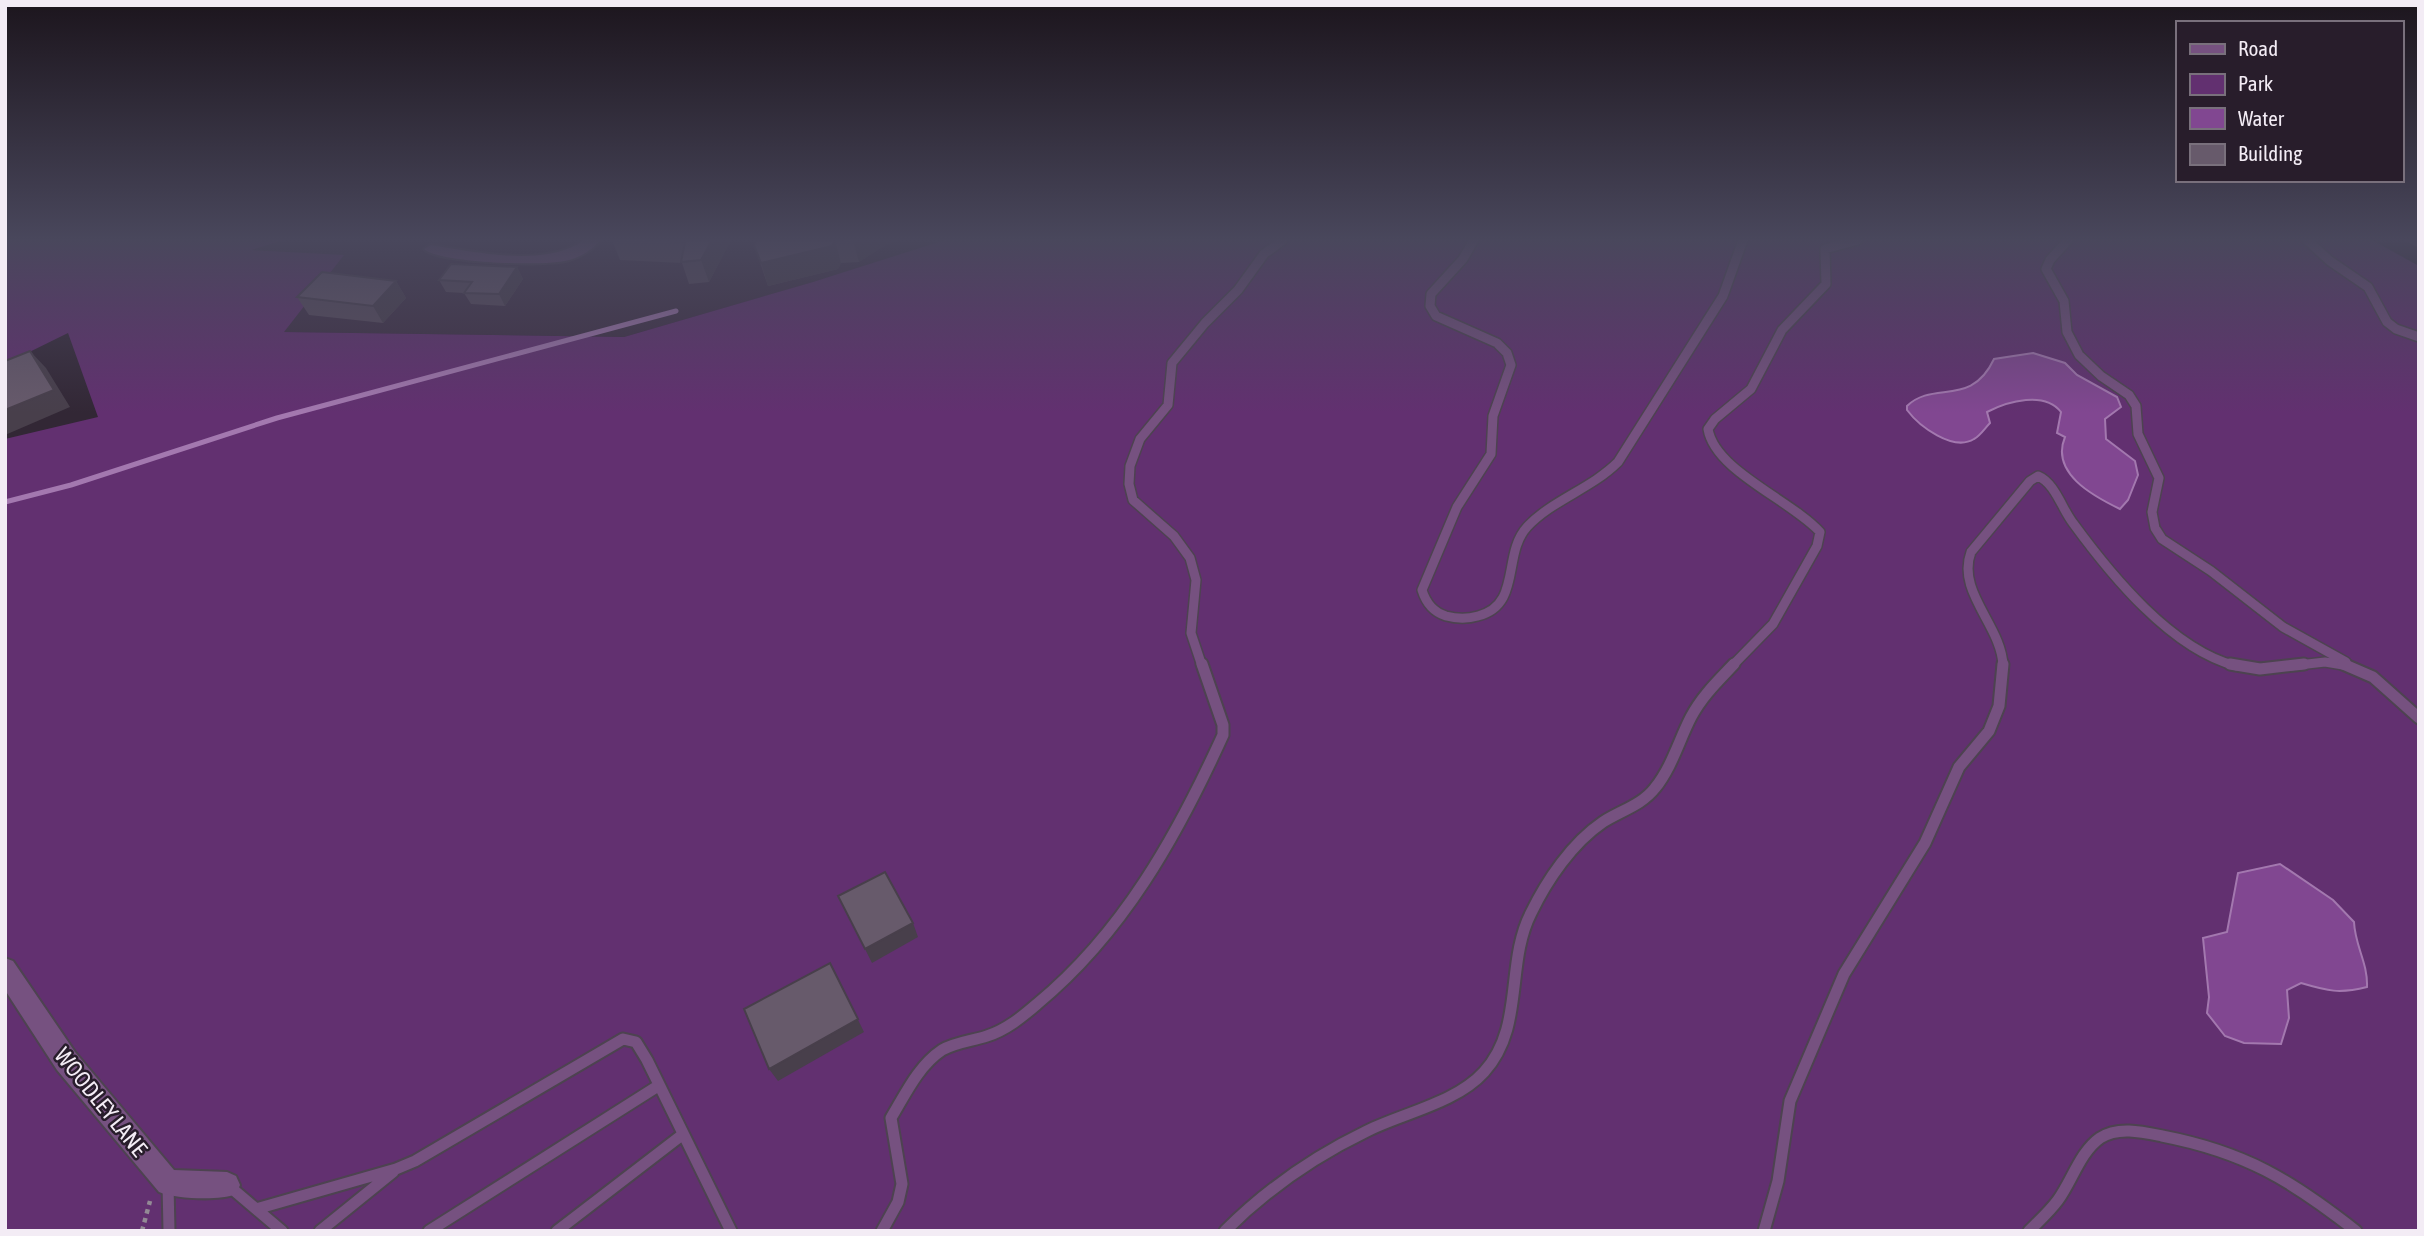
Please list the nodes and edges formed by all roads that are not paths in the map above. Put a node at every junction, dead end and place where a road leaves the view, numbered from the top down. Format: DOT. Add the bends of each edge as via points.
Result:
graph roads {
  1 [pos="1230,298"];
  2 [pos="1430,298"];
  3 [pos="1722,298"];
  4 [pos="1812,298"];
  5 [pos="2062,298"];
  6 [pos="2374,298"];
  7 [pos="2419,337"];
  8 [pos="2357,668"];
  9 [pos="2419,718"];
  10 [pos="5,969"];
  11 [pos="658,1086"];
  12 [pos="682,1135"];
  13 [pos="396,1170"];
  14 [pos="168,1183"];
  15 [pos="227,1185"];
  16 [pos="256,1209"];
  17 [pos="169,1231"];
  18 [pos="282,1231"];
  19 [pos="320,1231"];
  20 [pos="429,1231"];
  21 [pos="557,1231"];
  22 [pos="731,1231"];
  23 [pos="882,1231"];
  24 [pos="1225,1231"];
  25 [pos="1764,1231"];
  26 [pos="2029,1231"];
  27 [pos="2356,1231"];
  1 -- 23 [label="lane" via="1172,363 1168,405 1136,445 1129,484 1133,500 1174,536 1190,558 1196,580 1191,633 1223,735 1169,845 1083,962 996,1033 950,1046 919,1073 891,1118 903,1186 900,1202"];
  2 -- 3 [label="lane" via="1432,312 1441,320 1497,343 1511,365 1493,416 1491,454 1457,507 1422,590 1424,600 1436,612 1462,619 1490,612 1504,600 1516,545 1524,530 1561,501 1597,482 1618,462"];
  4 -- 24 [label="lane" via="1787,323 1750,391 1711,424 1708,433 1724,461 1809,518 1820,532 1817,546 1773,624 1707,692 1654,790 1593,830 1539,898 1524,926 1515,958 1509,1028 1493,1063 1467,1086 1314,1157 1270,1188"];
  5 -- 8 [label="lane" via="2067,332 2079,355 2129,395 2136,406 2138,434 2159,478 2152,512 2162,539 2283,627"];
  6 -- 7 [label="lane" via="2387,322"];
  8 -- 9 [label="lane"];
  8 -- 25 [label="lane" via="2327,663 2244,669 2210,654 2150,612 2081,535 2043,478 2029,481 1967,563 1970,585 2000,647 1999,706 1989,731 1959,766 1925,843 1844,974 1790,1101 1778,1181"];
  10 -- 14 [label="street, WOODLEY LANE" via="66,1061"];
  11 -- 12 [label="lane"];
  11 -- 13 [label="lane" via="636,1042 623,1039"];
  11 -- 20 [label="lane"];
  12 -- 21 [label="lane"];
  12 -- 22 [label="lane"];
  13 -- 16 [label="lane"];
  13 -- 19 [label="lane"];
  14 -- 15 [label="street"];
  14 -- 17 [label="lane"];
  15 -- 16 [label="lane"];
  16 -- 18 [label="lane"];
  26 -- 27 [label="lane" via="2057,1202 2095,1143 2110,1133 2127,1131 2244,1156 2283,1176"];
}
